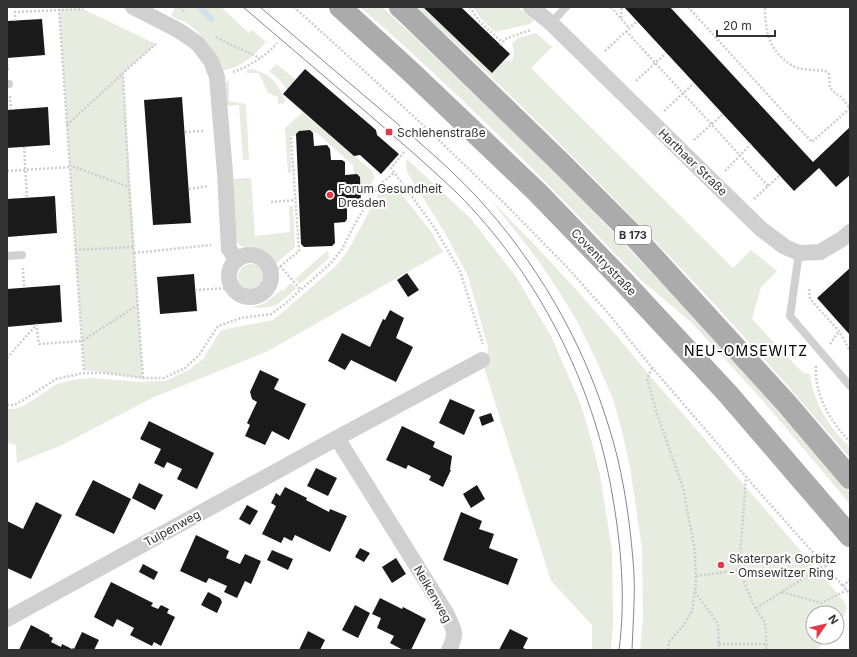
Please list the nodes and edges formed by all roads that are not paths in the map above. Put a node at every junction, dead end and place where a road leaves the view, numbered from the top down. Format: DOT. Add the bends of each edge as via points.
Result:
graph roads {
  1 [pos="133,7"];
  2 [pos="340,7"];
  3 [pos="400,7"];
  4 [pos="531,7"];
  5 [pos="566,7"];
  6 [pos="551,23"];
  7 [pos="850,232"];
  8 [pos="799,253"];
  9 [pos="22,255"];
  10 [pos="7,256"];
  11 [pos="237,260"];
  12 [pos="482,360"];
  13 [pos="850,386"];
  14 [pos="337,438"];
  15 [pos="850,478"];
  16 [pos="850,536"];
  17 [pos="7,619"];
  18 [pos="449,650"];
  1 -- 11 [label="street" via="178,30 198,44 211,61 217,77 229,249"];
  2 -- 16 [label="main road, Coventrystraße" via="542,198 627,286 728,394"];
  3 -- 15 [label="main road, B 173" via="632,234 787,404"];
  4 -- 6 [label="street, Harthaer Straße"];
  5 -- 6 [label="lane"];
  6 -- 8 [label="street, Harthaer Straße" via="761,229"];
  7 -- 8 [label="street" via="820,252"];
  8 -- 13 [label="lane" via="790,316"];
  9 -- 10 [label="lane"];
  11 -- 11 [label="street" via="230,271 234,290 246,297 262,294 276,270 255,256 249,255"];
  12 -- 14 [label="street, Tulpenweg"];
  14 -- 17 [label="street, Tulpenweg"];
  14 -- 18 [label="street, Nelkenweg" via="446,613 455,632"];
}
